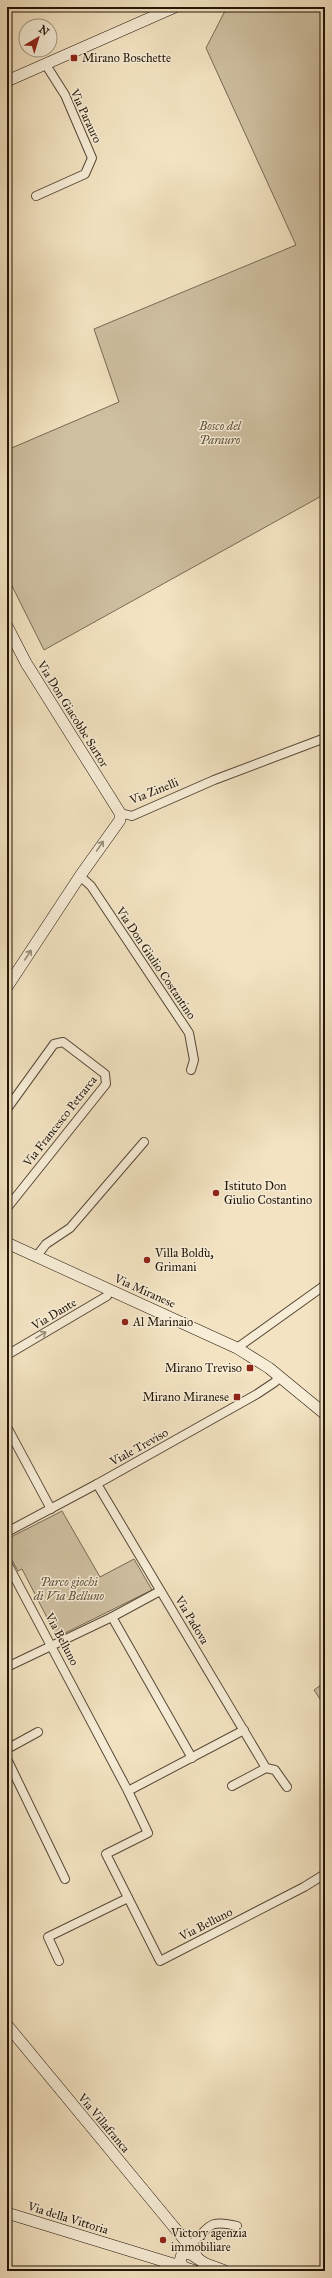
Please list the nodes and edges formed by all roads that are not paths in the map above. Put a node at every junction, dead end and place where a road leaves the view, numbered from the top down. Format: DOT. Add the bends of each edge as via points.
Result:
graph roads {
  1 [pos="176,7"];
  2 [pos="46,65"];
  3 [pos="7,81"];
  4 [pos="36,196"];
  5 [pos="7,626"];
  6 [pos="325,738"];
  7 [pos="120,813"];
  8 [pos="80,876"];
  9 [pos="7,988"];
  10 [pos="191,1070"];
  11 [pos="7,1109"];
  12 [pos="144,1142"];
  13 [pos="7,1208"];
  14 [pos="7,1243"];
  15 [pos="36,1257"];
  16 [pos="325,1285"];
  17 [pos="110,1290"];
  18 [pos="237,1348"];
  19 [pos="7,1355"];
  20 [pos="279,1376"];
  21 [pos="325,1414"];
  22 [pos="7,1427"];
  23 [pos="97,1484"];
  24 [pos="51,1508"];
  25 [pos="7,1532"];
  26 [pos="7,1564"];
  27 [pos="160,1591"];
  28 [pos="112,1617"];
  29 [pos="52,1646"];
  30 [pos="7,1666"];
  31 [pos="244,1730"];
  32 [pos="38,1732"];
  33 [pos="7,1749"];
  34 [pos="192,1758"];
  35 [pos="7,1759"];
  36 [pos="266,1768"];
  37 [pos="232,1786"];
  38 [pos="287,1787"];
  39 [pos="128,1790"];
  40 [pos="325,1874"];
  41 [pos="65,1879"];
  42 [pos="128,1898"];
  43 [pos="59,1961"];
  44 [pos="7,2025"];
  45 [pos="7,2213"];
  46 [pos="237,2226"];
  47 [pos="184,2256"];
  48 [pos="195,2271"];
  49 [pos="225,2271"];
  1 -- 2 [label="main road"];
  2 -- 3 [label="main road"];
  2 -- 4 [label="street, Via Parauro" via="65,95 92,158 85,174"];
  5 -- 7 [label="main road, Via Don Giacobbe Sartor" via="26,663"];
  6 -- 7 [label="street, Via Zinelli" via="214,780 132,816"];
  8 -- 7 [label="main road, Via Zinelli, one-way" via="120,820"];
  9 -- 8 [label="main road, Via Zinelli, one-way"];
  8 -- 10 [label="street, Via Don Giulio Costantino" via="91,886 189,1033 194,1060"];
  11 -- 13 [label="street, Via Francesco Petrarca" via="58,1042 63,1042 105,1074 106,1084"];
  12 -- 15 [label="street" via="70,1228 46,1244"];
  14 -- 15 [label="main road, Via Miranese"];
  15 -- 17 [label="main road, Via Miranese"];
  16 -- 18 [label="street"];
  17 -- 18 [label="main road, Via Miranese"];
  19 -- 17 [label="street, Via Dante, one-way" via="107,1296"];
  18 -- 20 [label="main road, Via Miranese"];
  20 -- 21 [label="main road, Via Miranese"];
  20 -- 23 [label="street, Viale Treviso" via="275,1382 257,1394"];
  22 -- 24 [label="street"];
  23 -- 24 [label="street, Viale Treviso"];
  23 -- 27 [label="street, Via Padova"];
  24 -- 25 [label="street, Viale Treviso"];
  26 -- 29 [label="street, Via Belluno"];
  27 -- 28 [label="street"];
  27 -- 31 [label="street, Via Padova"];
  28 -- 29 [label="street"];
  28 -- 34 [label="street"];
  29 -- 30 [label="street"];
  29 -- 39 [label="street, Via Belluno"];
  31 -- 34 [label="street"];
  31 -- 36 [label="street, Via Padova"];
  32 -- 33 [label="street"];
  34 -- 39 [label="street"];
  35 -- 41 [label="street"];
  36 -- 37 [label="street"];
  36 -- 38 [label="street, Via Padova" via="275,1770"];
  39 -- 42 [label="street, Via Belluno" via="148,1833 106,1854"];
  40 -- 42 [label="street, Via Belluno" via="160,1961"];
  42 -- 43 [label="street" via="48,1937"];
  44 -- 47 [label="main road, Via Villafranca" via="181,2237"];
  45 -- 47 [label="main road, Via della Vittoria" via="122,2247 170,2256"];
  46 -- 47 [label="street" via="224,2223 209,2226"];
  47 -- 48 [label="main road, Via della Vittoria"];
  47 -- 49 [label="main road, Via Villafranca" via="196,2257"];
}
